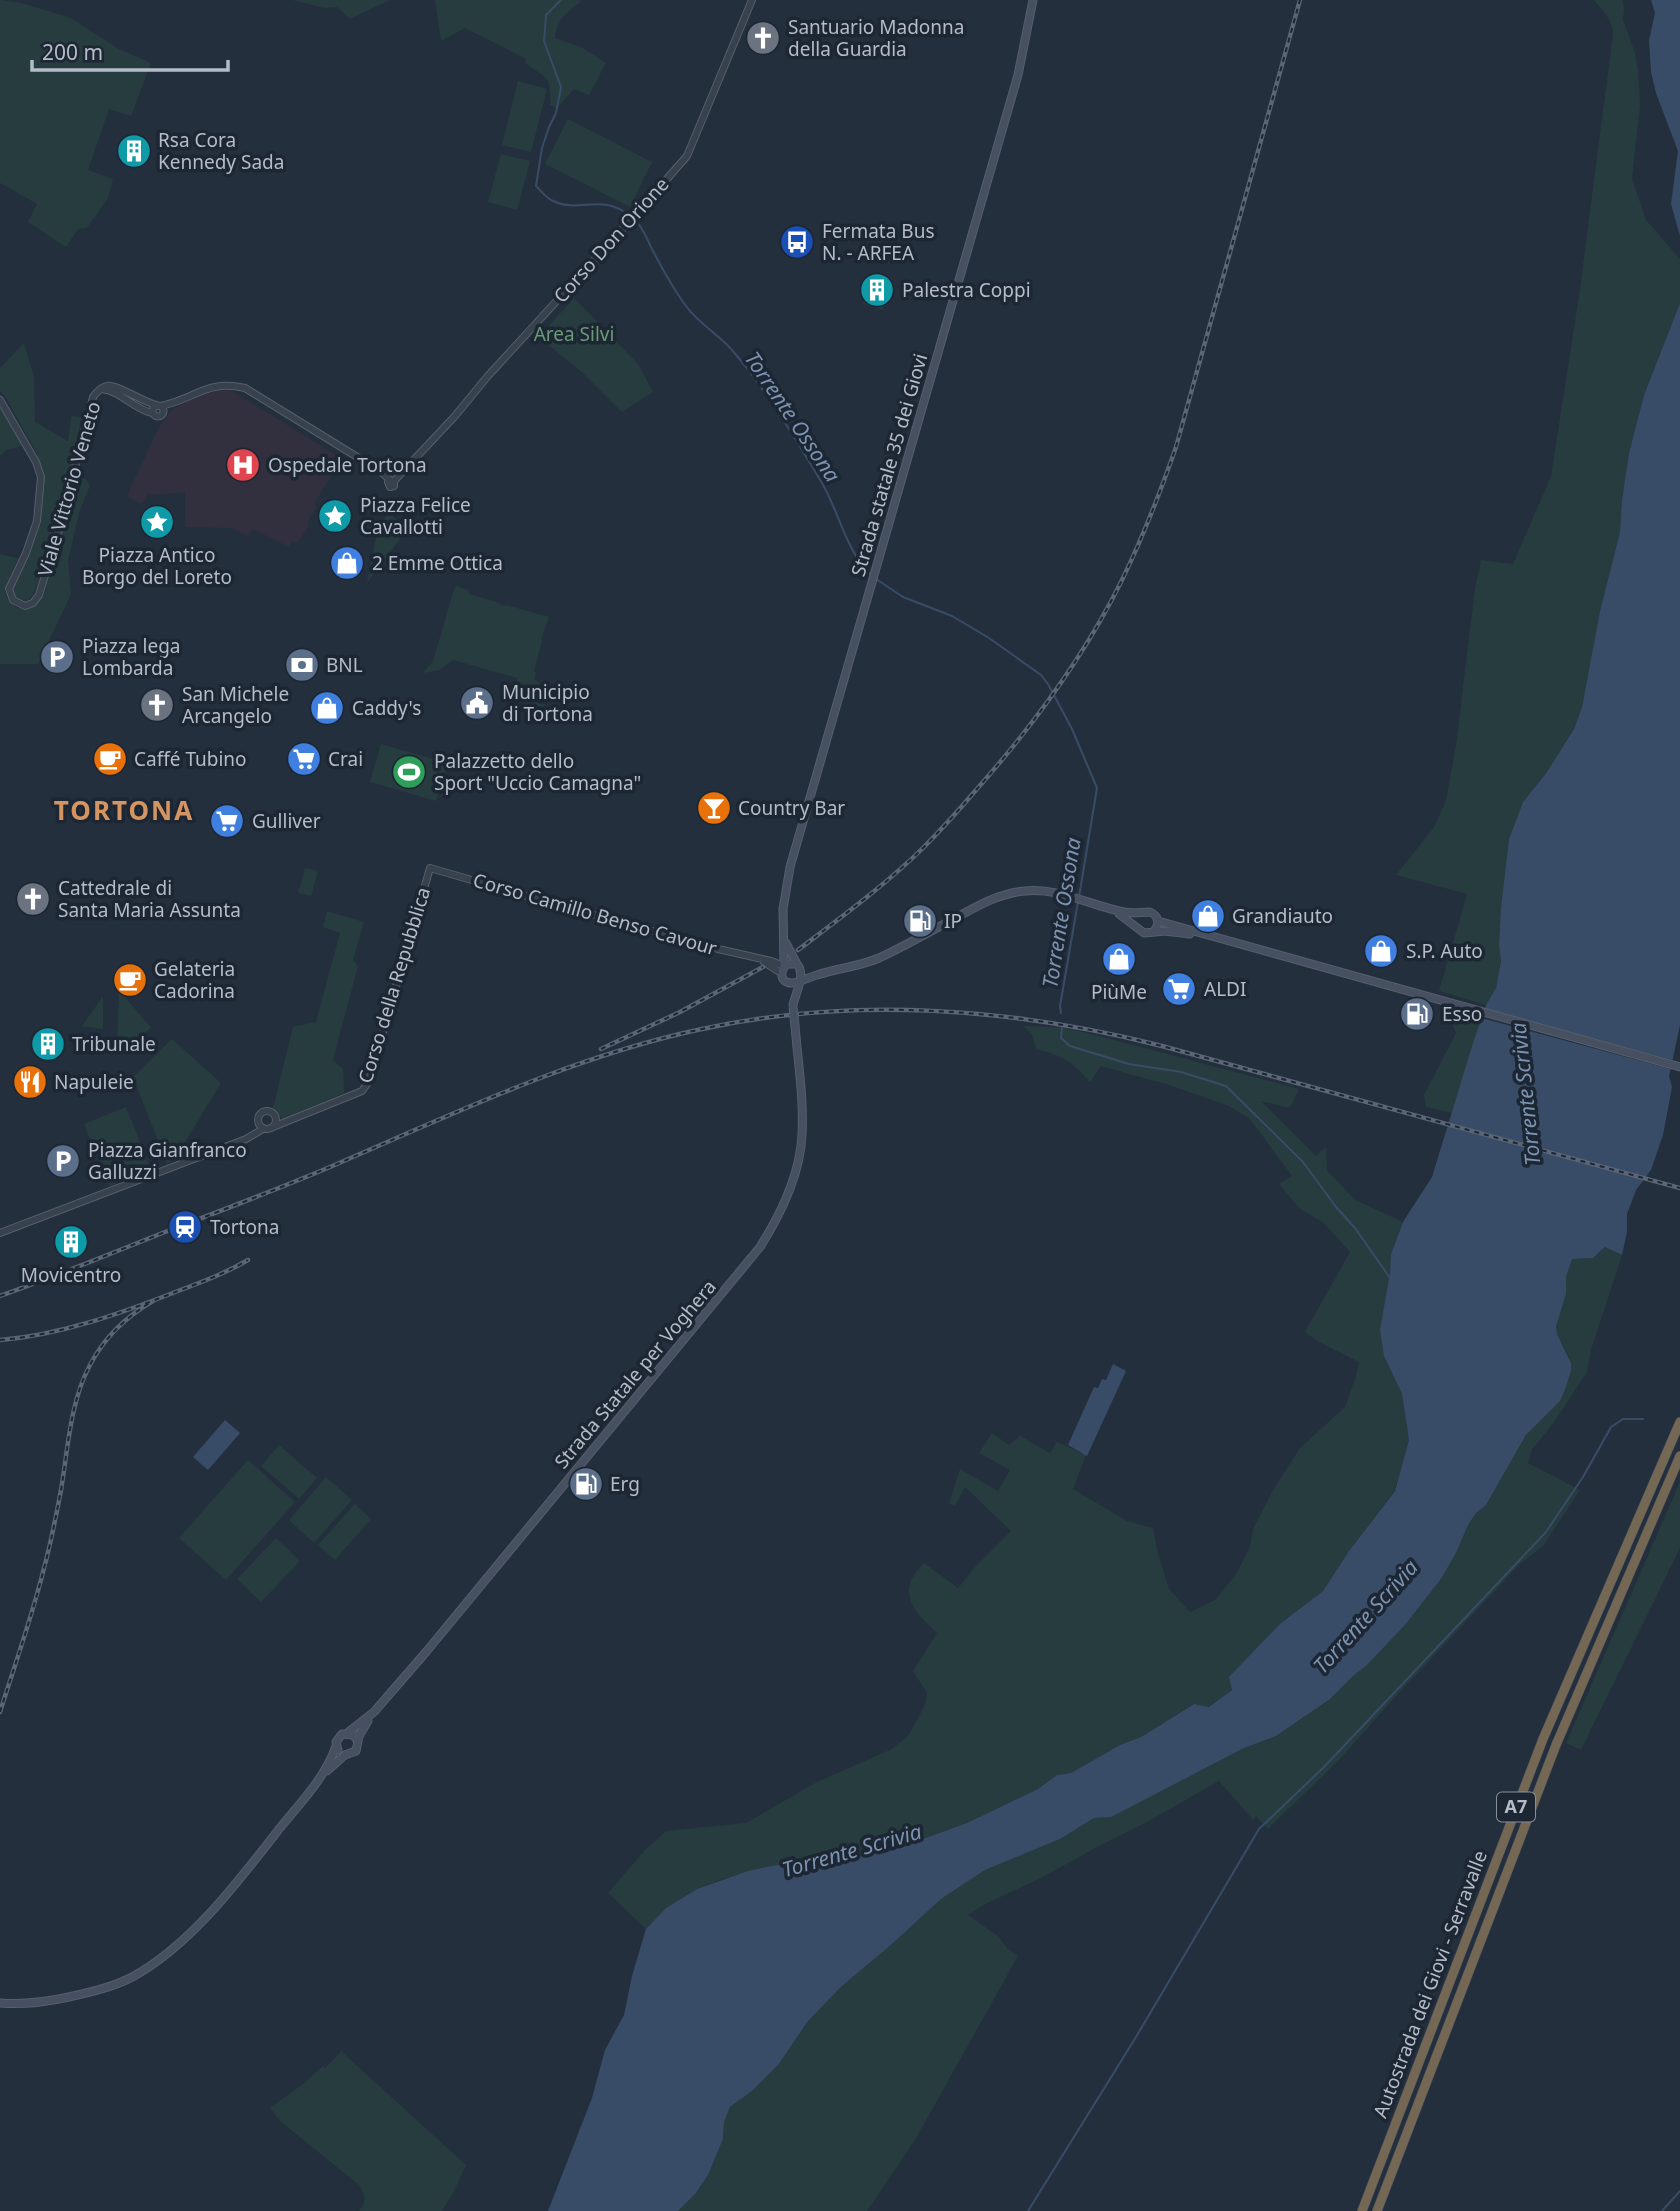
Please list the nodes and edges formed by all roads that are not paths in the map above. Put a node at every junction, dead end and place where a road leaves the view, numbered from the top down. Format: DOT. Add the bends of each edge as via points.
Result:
graph roads {
  1 [pos="752,0"];
  2 [pos="1032,0"];
  3 [pos="102,389"];
  4 [pos="0,400"];
  5 [pos="160,408"];
  6 [pos="430,868"];
  7 [pos="1112,910"];
  8 [pos="1140,914"];
  9 [pos="1158,921"];
  10 [pos="1136,925"];
  11 [pos="1154,932"];
  12 [pos="1214,937"];
  13 [pos="784,939"];
  14 [pos="799,966"];
  15 [pos="783,968"];
  16 [pos="825,972"];
  17 [pos="799,980"];
  18 [pos="786,982"];
  19 [pos="793,1006"];
  20 [pos="1680,1067"];
  21 [pos="273,1127"];
  22 [pos="263,1129"];
  23 [pos="0,1233"];
  24 [pos="1680,1422"];
  25 [pos="1680,1457"];
  26 [pos="374,1712"];
  27 [pos="347,1733"];
  28 [pos="358,1741"];
  29 [pos="336,1746"];
  30 [pos="345,1755"];
  31 [pos="320,1778"];
  32 [pos="0,2003"];
  33 [pos="1362,2211"];
  34 [pos="1377,2211"];
  1 -- 5 [label="street, Corso Don Orione" via="687,156 392,480 244,388 210,387"];
  2 -- 13 [label="main road, Strada statale 35 dei Giovi" via="1018,75 786,884"];
  3 -- 4 [label="street, Viale Vittorio Veneto" via="90,402 58,534 37,599 29,605 17,603 9,589 37,521 41,478"];
  3 -- 5 [label="street, Viale Vittorio Veneto" via="111,385"];
  3 -- 5 [label="street, Viale Vittorio Veneto" via="117,392 152,413"];
  6 -- 15 [label="street, Corso Camillo Benso Cavour"];
  6 -- 21 [label="street, Corso della Repubblica" via="369,1080 362,1091"];
  7 -- 8 [label="main road"];
  7 -- 10 [label="main road"];
  7 -- 16 [label="main road" via="1035,890 1009,894 879,958"];
  8 -- 9 [label="main road" via="1150,912"];
  8 -- 10 [label="main road"];
  9 -- 11 [label="main road"];
  9 -- 12 [label="main road"];
  10 -- 11 [label="main road" via="1144,933"];
  11 -- 12 [label="main road"];
  12 -- 20 [label="main road"];
  13 -- 14 [label="main road, Strada statale 35 dei Giovi"];
  13 -- 15 [label="main road, Strada statale 35 dei Giovi"];
  14 -- 15 [label="main road" via="790,963"];
  14 -- 16 [label="main road"];
  14 -- 17 [label="main road"];
  15 -- 18 [label="main road"];
  16 -- 17 [label="main road"];
  17 -- 18 [label="main road"];
  17 -- 19 [label="main road, Strada Statale per Voghera"];
  18 -- 19 [label="main road, Strada Statale per Voghera"];
  19 -- 26 [label="main road, Strada Statale per Voghera, bridge" via="802,1101 801,1145 790,1187 771,1229"];
  21 -- 22 [label="street"];
  21 -- 22 [label="street" via="276,1117 267,1111 258,1118"];
  22 -- 23 [label="street"];
  24 -- 33 [label="highway, Autostrada dei Giovi - Serravalle / A7" via="1543,1739"];
  25 -- 34 [label="highway, Autostrada dei Giovi - Serravalle / A7" via="1556,1745"];
  26 -- 27 [label="main road, Strada Statale per Voghera"];
  26 -- 28 [label="main road, Strada Statale per Voghera"];
  27 -- 28 [label="main road"];
  27 -- 29 [label="main road, Strada Statale per Voghera" via="339,1736"];
  28 -- 30 [label="main road, Strada Statale per Voghera" via="356,1751"];
  29 -- 30 [label="main road"];
  29 -- 31 [label="main road, Strada Statale per Voghera"];
  30 -- 31 [label="main road, Strada Statale per Voghera"];
  31 -- 32 [label="main road, Strada Statale per Voghera" via="238,1880 196,1926 148,1968 87,1993 26,2004"];
}
